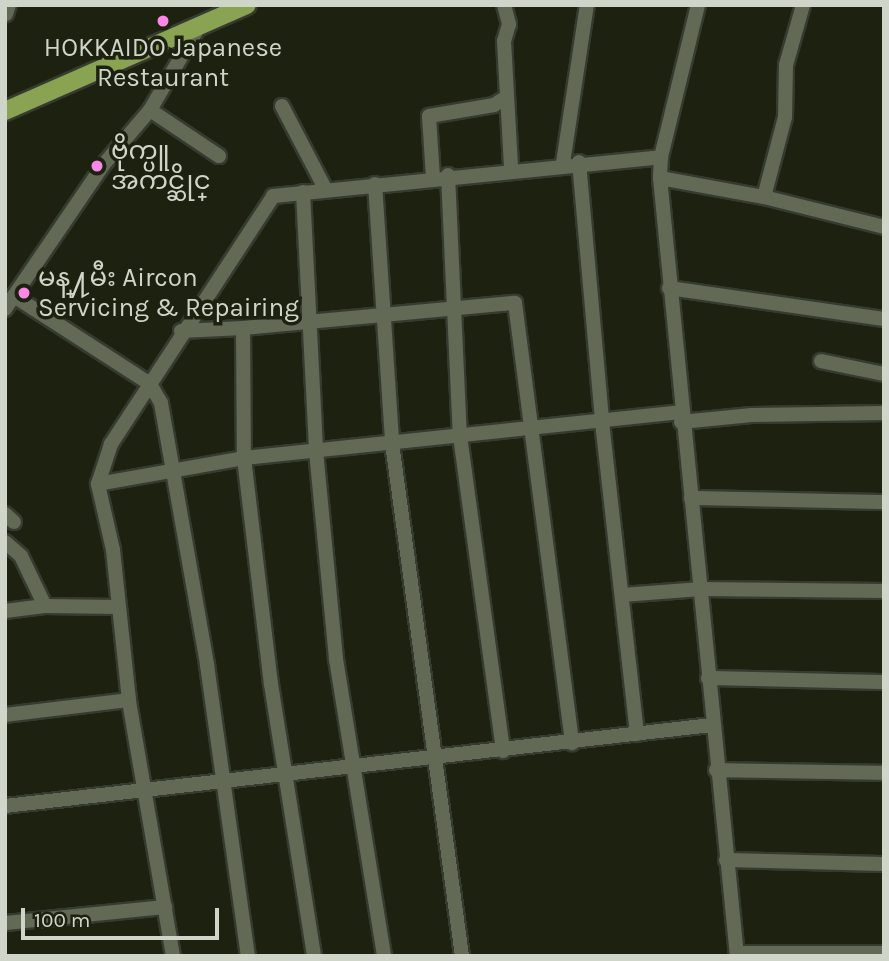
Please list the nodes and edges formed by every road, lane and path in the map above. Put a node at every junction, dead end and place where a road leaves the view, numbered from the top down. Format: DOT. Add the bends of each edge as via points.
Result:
graph roads {
  1 [pos="9,5"];
  2 [pos="247,5"];
  3 [pos="504,5"];
  4 [pos="587,5"];
  5 [pos="698,5"];
  6 [pos="803,5"];
  7 [pos="6,14"];
  8 [pos="197,30"];
  9 [pos="507,97"];
  10 [pos="282,106"];
  11 [pos="150,110"];
  12 [pos="5,111"];
  13 [pos="219,156"];
  14 [pos="661,157"];
  15 [pos="579,162"];
  16 [pos="563,163"];
  17 [pos="511,168"];
  18 [pos="448,175"];
  19 [pos="433,177"];
  20 [pos="660,178"];
  21 [pos="375,184"];
  22 [pos="326,190"];
  23 [pos="303,192"];
  24 [pos="765,197"];
  25 [pos="884,227"];
  26 [pos="669,288"];
  27 [pos="14,296"];
  28 [pos="453,306"];
  29 [pos="5,309"];
  30 [pos="382,313"];
  31 [pos="884,319"];
  32 [pos="312,321"];
  33 [pos="243,328"];
  34 [pos="181,331"];
  35 [pos="821,361"];
  36 [pos="884,374"];
  37 [pos="150,384"];
  38 [pos="884,413"];
  39 [pos="681,417"];
  40 [pos="602,422"];
  41 [pos="528,429"];
  42 [pos="460,436"];
  43 [pos="392,443"];
  44 [pos="316,451"];
  45 [pos="244,458"];
  46 [pos="170,474"];
  47 [pos="98,484"];
  48 [pos="691,498"];
  49 [pos="884,502"];
  50 [pos="5,542"];
  51 [pos="701,589"];
  52 [pos="884,592"];
  53 [pos="622,595"];
  54 [pos="45,606"];
  55 [pos="118,607"];
  56 [pos="5,611"];
  57 [pos="708,678"];
  58 [pos="884,682"];
  59 [pos="130,700"];
  60 [pos="5,715"];
  61 [pos="712,725"];
  62 [pos="637,734"];
  63 [pos="572,743"];
  64 [pos="503,751"];
  65 [pos="432,760"];
  66 [pos="354,767"];
  67 [pos="716,770"];
  68 [pos="285,773"];
  69 [pos="884,773"];
  70 [pos="224,781"];
  71 [pos="147,791"];
  72 [pos="5,806"];
  73 [pos="726,860"];
  74 [pos="884,864"];
  75 [pos="165,907"];
  76 [pos="5,923"];
  77 [pos="884,953"];
  78 [pos="737,954"];
  79 [pos="173,956"];
  80 [pos="247,956"];
  81 [pos="314,956"];
  82 [pos="384,956"];
  83 [pos="462,956"];
  1 -- 7 [label="street"];
  2 -- 8 [label="main road"];
  3 -- 9 [label="street" via="509,24 504,41"];
  4 -- 16 [label="street"];
  5 -- 14 [label="street"];
  6 -- 24 [label="street" via="786,65 785,117"];
  8 -- 11 [label="street"];
  8 -- 12 [label="main road"];
  9 -- 17 [label="street"];
  9 -- 19 [label="street" via="494,105 429,116"];
  10 -- 22 [label="street"];
  11 -- 13 [label="street"];
  11 -- 27 [label="street" via="104,164"];
  14 -- 15 [label="street"];
  14 -- 20 [label="street"];
  15 -- 16 [label="street"];
  15 -- 40 [label="street"];
  16 -- 17 [label="street"];
  17 -- 18 [label="street"];
  18 -- 19 [label="street"];
  18 -- 28 [label="street"];
  19 -- 21 [label="street"];
  20 -- 24 [label="street"];
  20 -- 26 [label="street"];
  21 -- 22 [label="street"];
  21 -- 30 [label="street"];
  22 -- 23 [label="street"];
  23 -- 32 [label="street"];
  23 -- 34 [label="street" via="273,196"];
  24 -- 25 [label="street"];
  26 -- 31 [label="street"];
  26 -- 39 [label="street"];
  27 -- 29 [label="street"];
  27 -- 37 [label="street"];
  28 -- 30 [label="street"];
  28 -- 41 [label="street" via="514,303"];
  28 -- 42 [label="street"];
  30 -- 32 [label="street"];
  30 -- 43 [label="street"];
  32 -- 33 [label="street"];
  32 -- 44 [label="street"];
  33 -- 34 [label="street"];
  33 -- 45 [label="street"];
  34 -- 37 [label="street"];
  35 -- 36 [label="street"];
  37 -- 46 [label="street" via="165,416"];
  37 -- 47 [label="street" via="111,444"];
  38 -- 39 [label="street"];
  39 -- 40 [label="street"];
  39 -- 48 [label="street"];
  40 -- 41 [label="street"];
  40 -- 53 [label="street"];
  41 -- 42 [label="street"];
  41 -- 63 [label="street"];
  42 -- 43 [label="street"];
  42 -- 64 [label="street"];
  43 -- 44 [label="street"];
  43 -- 65 [label="street"];
  44 -- 45 [label="street"];
  44 -- 66 [label="street" via="337,659"];
  45 -- 46 [label="street"];
  45 -- 68 [label="street"];
  46 -- 47 [label="street"];
  46 -- 70 [label="street" via="184,522"];
  47 -- 55 [label="street" via="113,550"];
  48 -- 49 [label="street"];
  48 -- 51 [label="street"];
  50 -- 54 [label="street" via="21,556"];
  51 -- 52 [label="street"];
  51 -- 53 [label="street"];
  51 -- 57 [label="street"];
  53 -- 62 [label="street"];
  54 -- 55 [label="street"];
  54 -- 56 [label="street"];
  55 -- 59 [label="street"];
  57 -- 58 [label="street"];
  57 -- 61 [label="street"];
  59 -- 60 [label="street"];
  59 -- 71 [label="street"];
  61 -- 62 [label="street"];
  61 -- 67 [label="street"];
  62 -- 63 [label="street"];
  63 -- 64 [label="street"];
  64 -- 65 [label="street"];
  65 -- 66 [label="street"];
  65 -- 83 [label="street"];
  66 -- 68 [label="street"];
  66 -- 82 [label="street"];
  67 -- 69 [label="street"];
  67 -- 73 [label="street"];
  68 -- 70 [label="street"];
  68 -- 81 [label="street"];
  70 -- 71 [label="street"];
  70 -- 80 [label="street"];
  71 -- 72 [label="street"];
  71 -- 75 [label="street"];
  73 -- 74 [label="street"];
  73 -- 78 [label="street"];
  75 -- 76 [label="street"];
  75 -- 79 [label="street"];
  77 -- 78 [label="street"];
}
